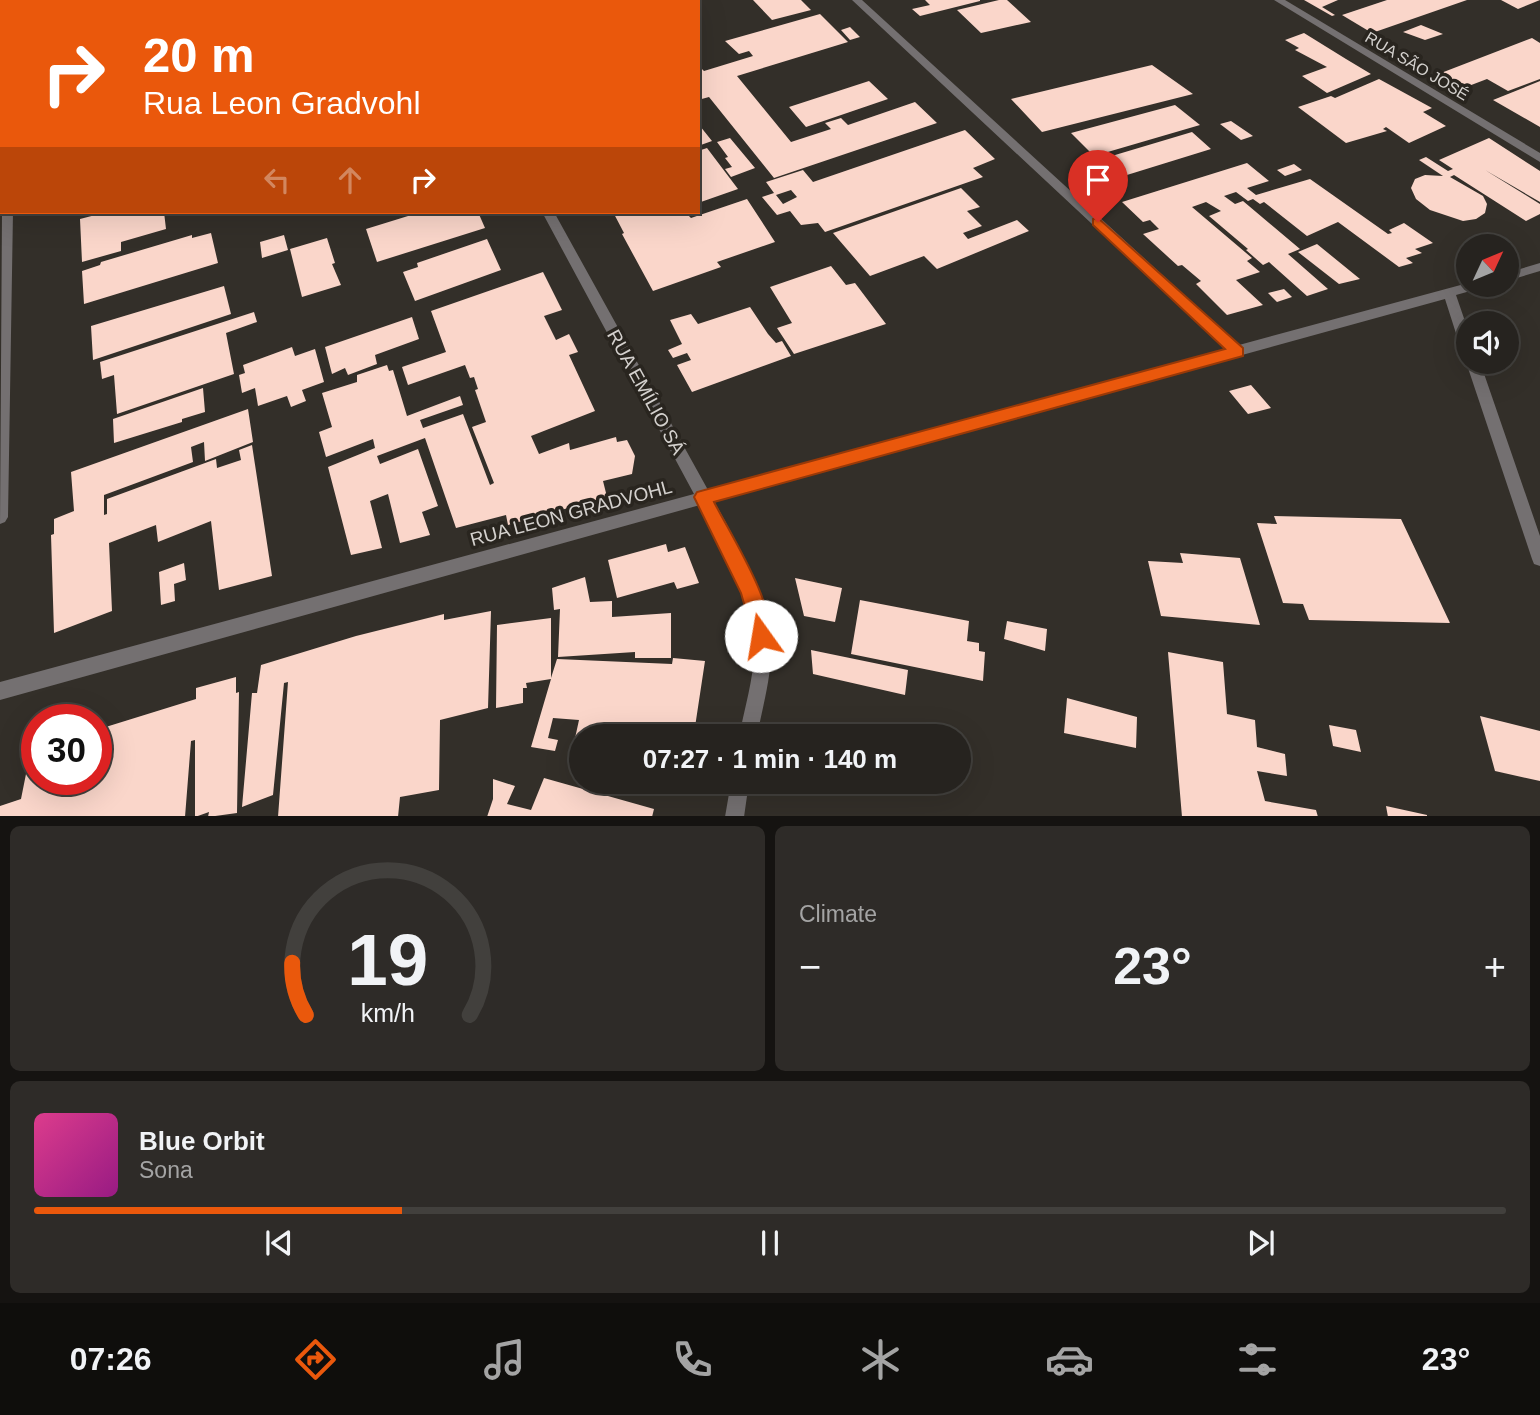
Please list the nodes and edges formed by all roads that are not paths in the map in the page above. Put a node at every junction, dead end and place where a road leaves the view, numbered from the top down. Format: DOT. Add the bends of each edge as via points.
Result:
graph roads {
  1 [pos="857,0"];
  2 [pos="1279,0"];
  3 [pos="1540,158"];
  4 [pos="7,214"];
  5 [pos="549,214"];
  6 [pos="1540,267"];
  7 [pos="1519,273"];
  8 [pos="1456,291"];
  9 [pos="1449,293"];
  10 [pos="1456,314"];
  11 [pos="1238,352"];
  12 [pos="1477,374"];
  13 [pos="703,497"];
  14 [pos="0,517"];
  15 [pos="1540,559"];
  16 [pos="0,691"];
  17 [pos="750,724"];
  18 [pos="738,794"];
  19 [pos="734,816"];
  1 -- 11 [label="street"];
  2 -- 3 [label="street, RUA SÃO JOSÉ"];
  4 -- 14 [label="street"];
  5 -- 13 [label="street, RUA EMÍLIO SÁ"];
  6 -- 7 [label="street"];
  8 -- 9 [label="street, RUA LEON GRADVOHL"];
  9 -- 10 [label="street"];
  9 -- 11 [label="street, RUA LEON GRADVOHL"];
  11 -- 13 [label="street, RUA LEON GRADVOHL"];
  12 -- 15 [label="street"];
  13 -- 16 [label="street, RUA LEON GRADVOHL"];
  13 -- 17 [label="street, RUA EMÍLIO SÁ" via="760,619 763,652"];
  18 -- 19 [label="street"];
}
